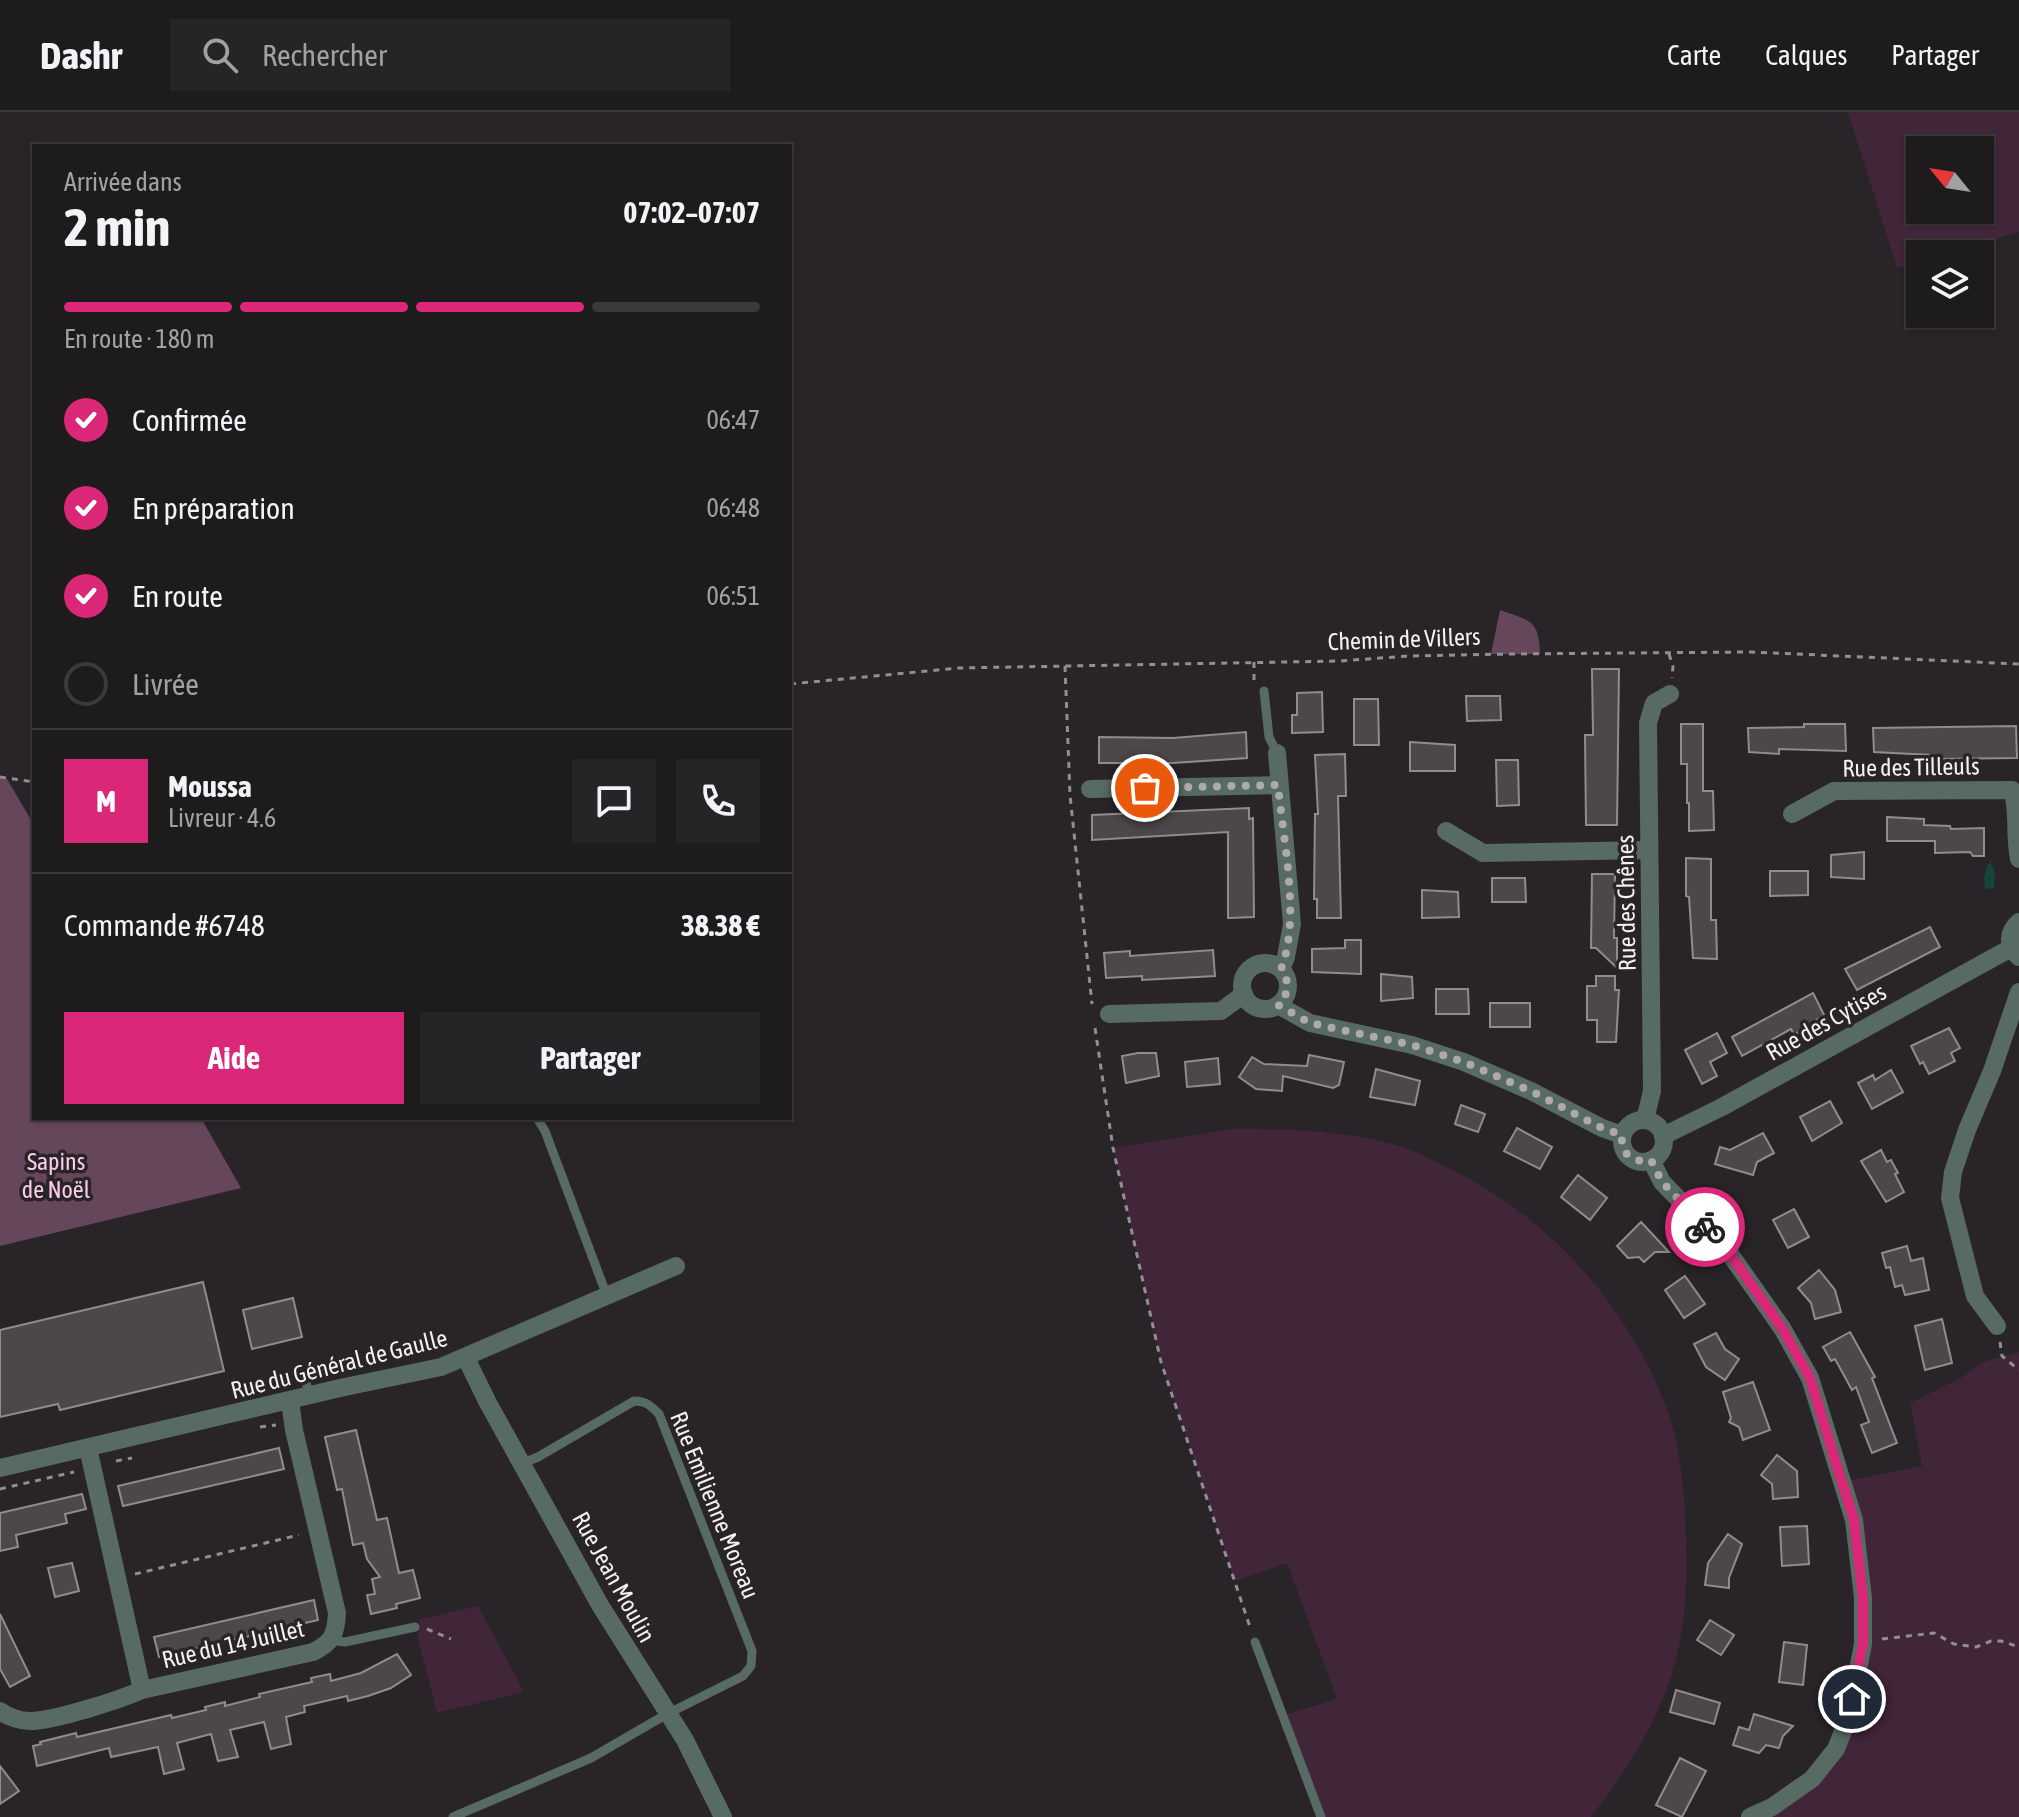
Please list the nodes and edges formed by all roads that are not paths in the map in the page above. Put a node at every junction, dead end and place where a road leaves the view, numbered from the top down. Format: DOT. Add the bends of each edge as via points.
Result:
graph roads {
  1 [pos="1264,691"];
  2 [pos="1670,694"];
  3 [pos="1277,753"];
  4 [pos="1278,785"];
  5 [pos="1090,789"];
  6 [pos="1792,814"];
  7 [pos="1446,831"];
  8 [pos="1649,850"];
  9 [pos="2019,859"];
  10 [pos="2019,922"];
  11 [pos="2015,952"];
  12 [pos="1281,969"];
  13 [pos="2019,992"];
  14 [pos="1244,994"];
  15 [pos="1278,1005"];
  16 [pos="1109,1014"];
  17 [pos="538,1120"];
  18 [pos="1645,1120"];
  19 [pos="1622,1135"];
  20 [pos="1663,1136"];
  21 [pos="1651,1160"];
  22 [pos="676,1266"];
  23 [pos="607,1296"];
  24 [pos="1997,1326"];
  25 [pos="466,1358"];
  26 [pos="311,1364"];
  27 [pos="309,1396"];
  28 [pos="290,1401"];
  29 [pos="88,1448"];
  30 [pos="523,1463"];
  31 [pos="0,1468"];
  32 [pos="415,1627"];
  33 [pos="331,1640"];
  34 [pos="1255,1642"];
  35 [pos="142,1690"];
  36 [pos="0,1711"];
  37 [pos="667,1714"];
  38 [pos="453,1817"];
  39 [pos="723,1817"];
  40 [pos="1321,1817"];
  41 [pos="1750,1817"];
  1 -- 3 [label="lane" via="1269,737"];
  2 -- 8 [label="street, Rue des Chênes" via="1654,703 1648,723"];
  3 -- 4 [label="street"];
  4 -- 5 [label="street"];
  4 -- 12 [label="street" via="1292,924"];
  6 -- 9 [label="street, Rue des Tilleuls" via="1834,791 2012,790 2019,799"];
  7 -- 8 [label="street" via="1483,853"];
  8 -- 18 [label="street, Rue des Chênes" via="1652,1091"];
  10 -- 11 [label="street" via="2011,933"];
  11 -- 20 [label="street, Rue des Cytises"];
  12 -- 14 [label="street" via="1271,964 1252,967"];
  12 -- 15 [label="street" via="1288,988"];
  13 -- 24 [label="street" via="1967,1130 1950,1198 1975,1296"];
  14 -- 15 [label="street" via="1258,1008"];
  14 -- 16 [label="street" via="1221,1011"];
  15 -- 19 [label="street" via="1310,1023 1464,1062"];
  17 -- 23 [label="lane"];
  18 -- 19 [label="street" via="1631,1123"];
  18 -- 20 [label="street"];
  19 -- 21 [label="street" via="1629,1157"];
  20 -- 21 [label="street" via="1662,1150"];
  21 -- 41 [label="street" via="1662,1182 1725,1247 1782,1328 1810,1378 1854,1520 1863,1644 1849,1716 1836,1749 1812,1779"];
  22 -- 23 [label="street, Rue du Général de Gaulle"];
  23 -- 25 [label="street, Rue du Général de Gaulle"];
  25 -- 27 [label="street, Rue du Général de Gaulle"];
  25 -- 30 [label="street, Rue Jean Moulin"];
  26 -- 27 [label="lane"];
  27 -- 28 [label="street, Rue du Général de Gaulle"];
  28 -- 29 [label="street, Rue du Général de Gaulle"];
  28 -- 33 [label="street, Rue du 14 Juillet" via="337,1613"];
  29 -- 31 [label="street, Rue du Général de Gaulle"];
  29 -- 35 [label="street"];
  30 -- 37 [label="street, Rue Jean Moulin"];
  30 -- 37 [label="lane, Rue Emilienne Moreau" via="634,1401 644,1401 659,1414 752,1651 751,1666 743,1676"];
  32 -- 33 [label="lane" via="345,1642"];
  33 -- 35 [label="street, Rue du 14 Juillet" via="313,1652"];
  34 -- 40 [label="lane"];
  35 -- 36 [label="street, Rue du 14 Juillet" via="31,1721"];
  37 -- 38 [label="lane" via="558,1774"];
  37 -- 39 [label="street, Rue Jean Moulin"];
}
